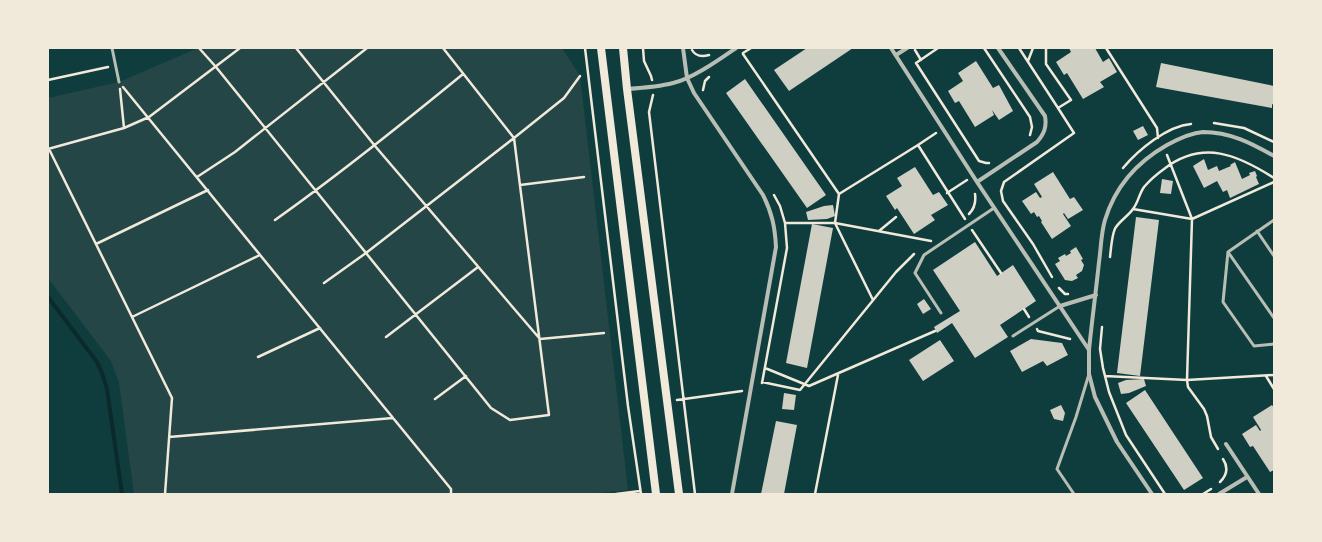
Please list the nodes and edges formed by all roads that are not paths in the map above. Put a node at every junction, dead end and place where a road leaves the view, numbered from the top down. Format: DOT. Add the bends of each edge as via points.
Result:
graph roads {
  1 [pos="112,48"];
  2 [pos="601,48"];
  3 [pos="623,48"];
  4 [pos="683,48"];
  5 [pos="736,48"];
  6 [pos="891,48"];
  7 [pos="907,48"];
  8 [pos="998,48"];
  9 [pos="896,55"];
  10 [pos="687,78"];
  11 [pos="119,82"];
  12 [pos="627,89"];
  13 [pos="1274,156"];
  14 [pos="977,182"];
  15 [pos="994,208"];
  16 [pos="1274,220"];
  17 [pos="1257,231"];
  18 [pos="1228,252"];
  19 [pos="1274,256"];
  20 [pos="1096,295"];
  21 [pos="1060,306"];
  22 [pos="941,313"];
  23 [pos="1274,318"];
  24 [pos="1013,336"];
  25 [pos="1274,344"];
  26 [pos="1089,350"];
  27 [pos="1089,374"];
  28 [pos="1226,444"];
  29 [pos="1247,477"];
  30 [pos="656,494"];
  31 [pos="679,494"];
  32 [pos="732,494"];
  33 [pos="1074,494"];
  34 [pos="1152,494"];
  35 [pos="1220,494"];
  36 [pos="1259,494"];
  1 -- 11 [label="lane"];
  2 -- 30 [label="main road"];
  3 -- 12 [label="main road"];
  4 -- 10 [label="street"];
  5 -- 10 [label="street"];
  6 -- 9 [label="street"];
  7 -- 9 [label="street"];
  8 -- 14 [label="street" via="1045,116 1047,124 1037,142"];
  9 -- 14 [label="street"];
  10 -- 12 [label="street" via="674,83"];
  10 -- 32 [label="street" via="694,93 763,195 771,210 775,226 776,247"];
  12 -- 31 [label="main road"];
  13 -- 20 [label="street" via="1229,135 1202,132 1189,134 1150,155 1133,171 1107,214"];
  14 -- 15 [label="street"];
  15 -- 21 [label="street"];
  15 -- 22 [label="lane" via="924,255 915,274"];
  16 -- 17 [label="lane"];
  17 -- 18 [label="lane"];
  17 -- 19 [label="lane"];
  18 -- 23 [label="lane"];
  18 -- 25 [label="lane" via="1222,302 1254,346"];
  20 -- 21 [label="street"];
  20 -- 26 [label="street"];
  21 -- 24 [label="lane"];
  21 -- 26 [label="street"];
  26 -- 27 [label="street"];
  27 -- 33 [label="lane" via="1057,469"];
  27 -- 34 [label="street" via="1095,396 1117,442"];
  28 -- 29 [label="street"];
  29 -- 35 [label="street"];
  29 -- 36 [label="street"];
}
